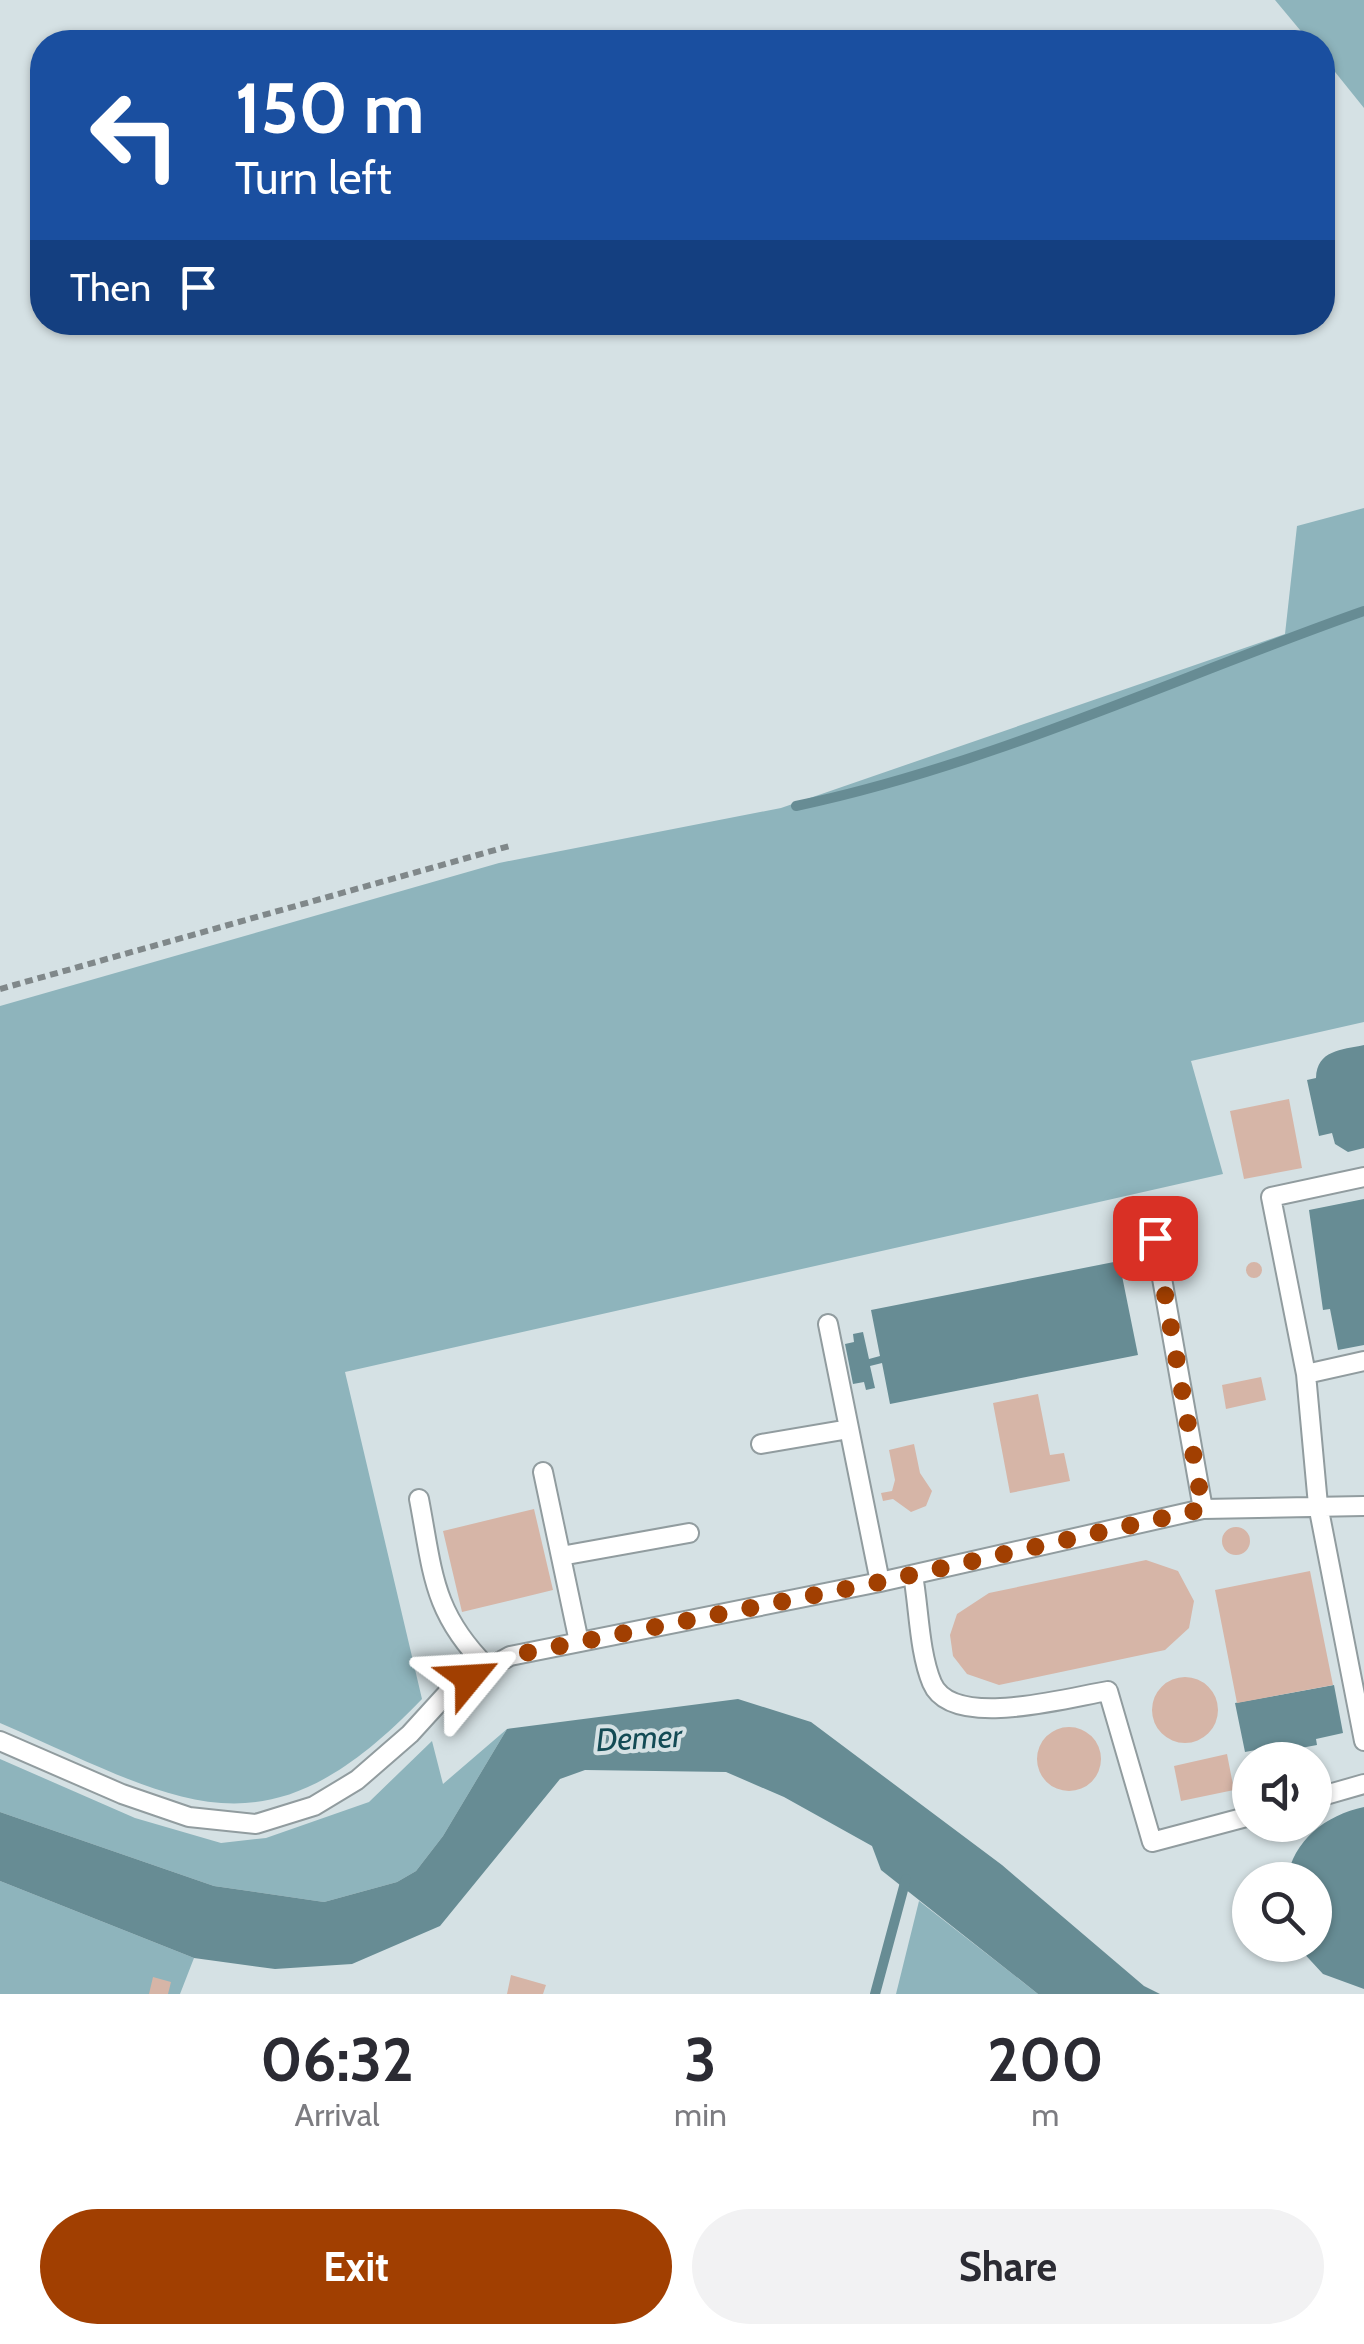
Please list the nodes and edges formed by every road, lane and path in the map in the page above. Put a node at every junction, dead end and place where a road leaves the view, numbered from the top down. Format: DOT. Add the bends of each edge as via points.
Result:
graph roads {
  1 [pos="513,845"];
  2 [pos="0,989"];
  3 [pos="1364,1177"];
  4 [pos="1155,1238"];
  5 [pos="828,1324"];
  6 [pos="1364,1361"];
  7 [pos="1306,1374"];
  8 [pos="849,1429"];
  9 [pos="761,1444"];
  10 [pos="543,1472"];
  11 [pos="419,1500"];
  12 [pos="1318,1505"];
  13 [pos="1364,1506"];
  14 [pos="1203,1509"];
  15 [pos="689,1533"];
  16 [pos="561,1556"];
  17 [pos="913,1576"];
  18 [pos="880,1582"];
  19 [pos="579,1642"];
  20 [pos="487,1666"];
  21 [pos="0,1740"];
  22 [pos="1364,1741"];
  23 [pos="1364,1784"];
  24 [pos="1332,1793"];
  25 [pos="1232,1821"];
  1 -- 2 [label="path"];
  3 -- 7 [label="lane" via="1271,1197"];
  4 -- 14 [label="lane"];
  5 -- 8 [label="lane"];
  6 -- 7 [label="lane"];
  7 -- 12 [label="lane"];
  8 -- 9 [label="lane"];
  8 -- 18 [label="lane"];
  10 -- 16 [label="lane"];
  11 -- 20 [label="lane" via="438,1597 455,1635"];
  12 -- 13 [label="lane"];
  12 -- 14 [label="lane"];
  12 -- 22 [label="lane"];
  14 -- 17 [label="lane"];
  15 -- 16 [label="lane"];
  16 -- 19 [label="lane"];
  17 -- 18 [label="lane"];
  17 -- 25 [label="lane" via="932,1686 953,1703 990,1710 1108,1691 1152,1842"];
  18 -- 19 [label="lane"];
  19 -- 20 [label="lane"];
  20 -- 21 [label="lane" via="451,1689 358,1780 314,1806 256,1824 189,1816"];
  23 -- 24 [label="lane"];
}
